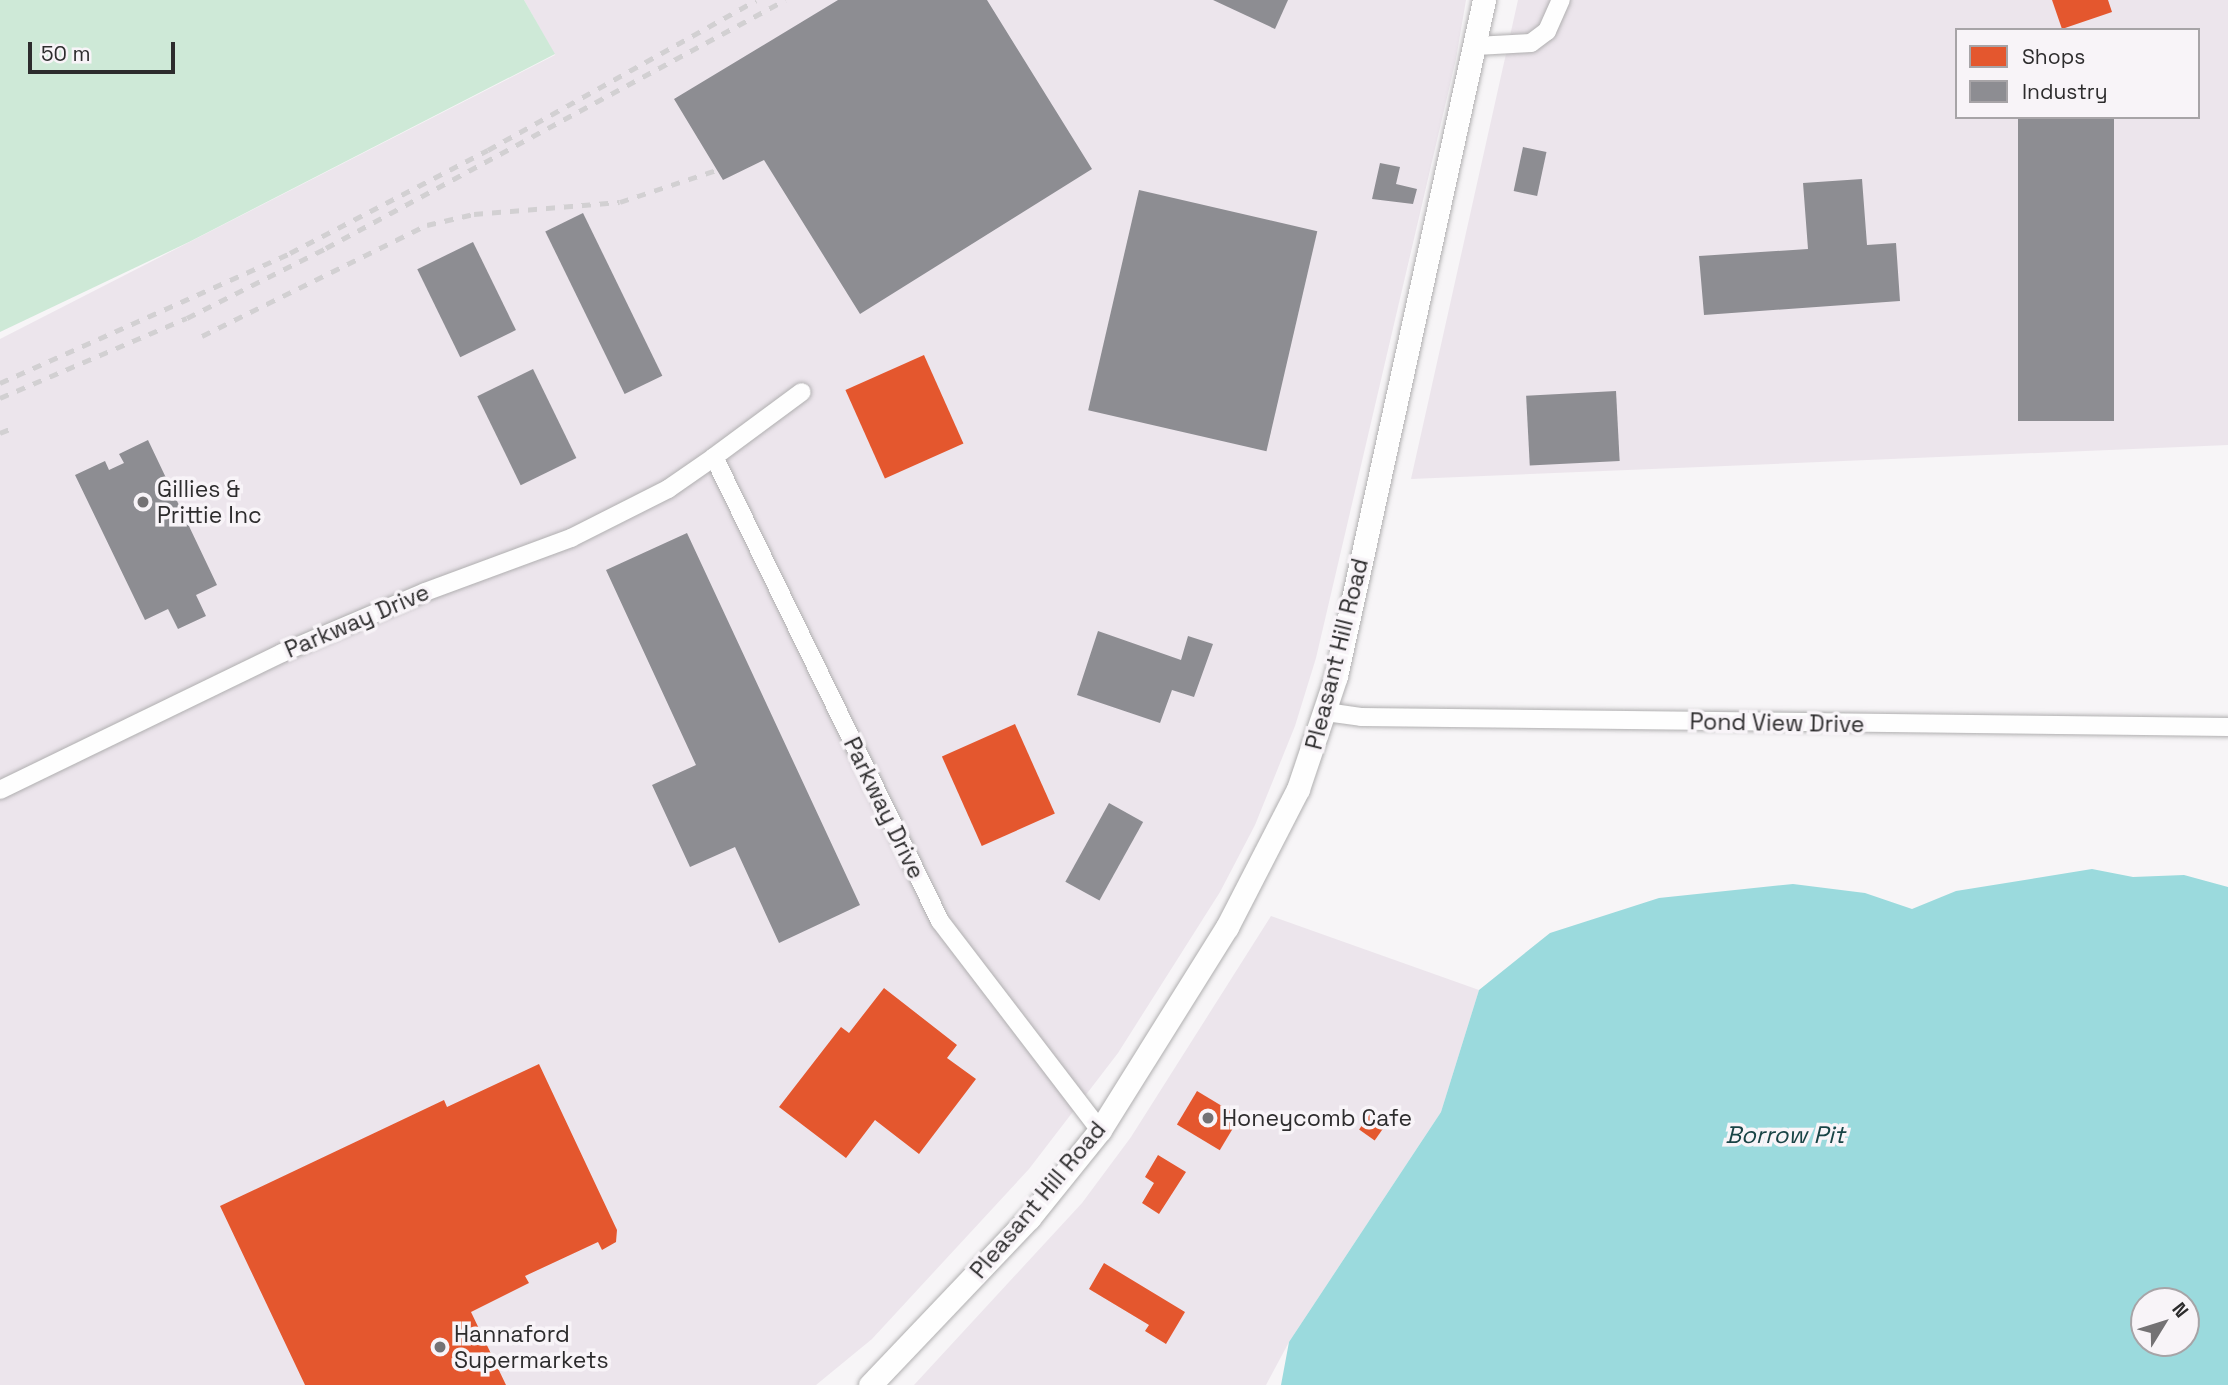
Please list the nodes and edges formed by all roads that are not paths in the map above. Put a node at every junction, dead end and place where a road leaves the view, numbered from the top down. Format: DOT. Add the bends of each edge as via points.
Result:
graph roads {
  1 [pos="1484,0"];
  2 [pos="1561,0"];
  3 [pos="1476,46"];
  4 [pos="802,392"];
  5 [pos="714,457"];
  6 [pos="1326,712"];
  7 [pos="2228,727"];
  8 [pos="0,789"];
  9 [pos="1100,1129"];
  10 [pos="870,1385"];
  1 -- 3 [label="street, Pleasant Hill Road"];
  2 -- 3 [label="street" via="1547,31 1531,43"];
  3 -- 6 [label="street, Pleasant Hill Road"];
  4 -- 5 [label="street, Parkway Drive"];
  5 -- 8 [label="street, Parkway Drive" via="668,489 571,538 425,592 282,653"];
  5 -- 9 [label="street, Parkway Drive" via="940,921"];
  6 -- 7 [label="street, Pond View Drive" via="1361,717"];
  6 -- 9 [label="street, Pleasant Hill Road" via="1281,828 1227,927"];
  9 -- 10 [label="street, Pleasant Hill Road" via="1030,1218"];
}
